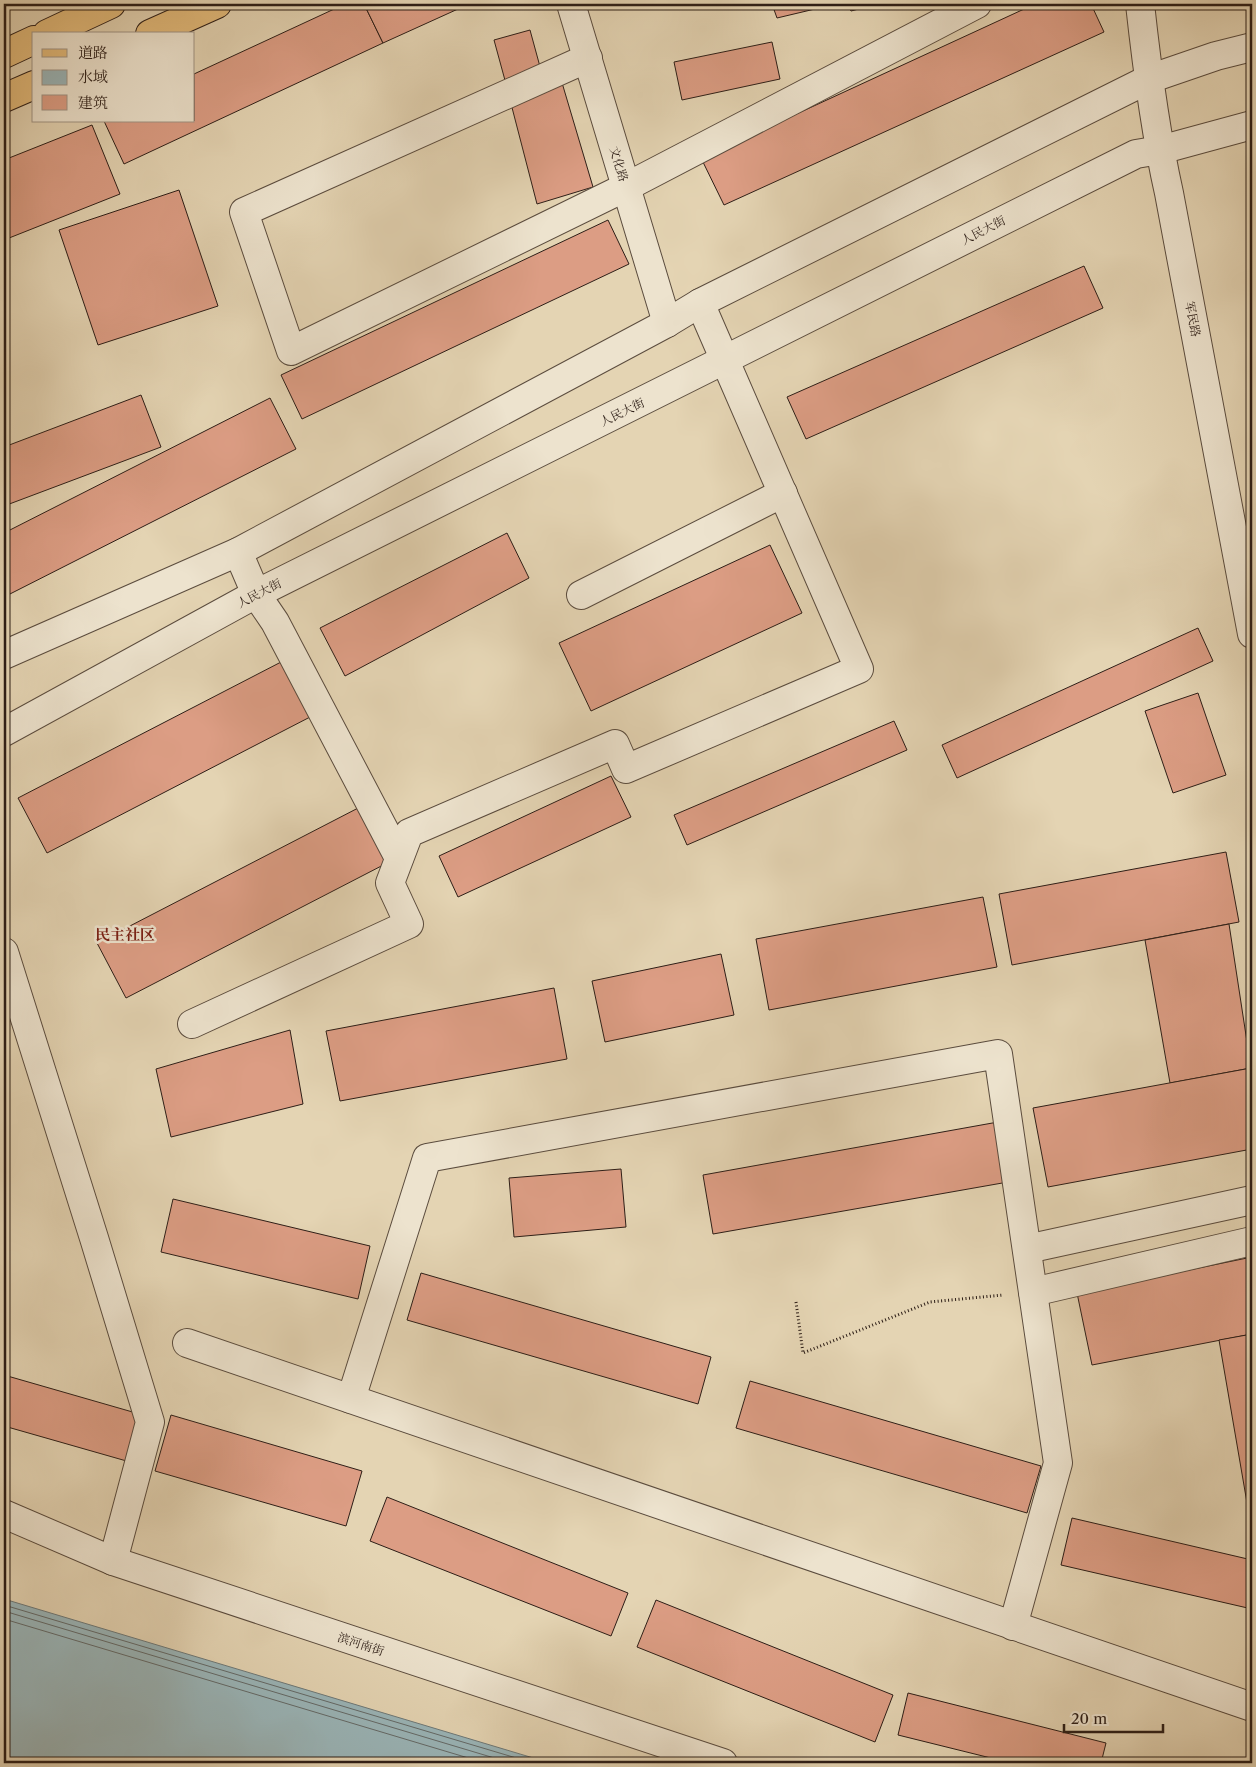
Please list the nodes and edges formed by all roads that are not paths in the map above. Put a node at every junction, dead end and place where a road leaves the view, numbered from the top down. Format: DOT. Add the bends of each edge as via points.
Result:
graph roads {
  1 [pos="112,4"];
  2 [pos="217,4"];
  3 [pos="571,4"];
  4 [pos="977,4"];
  5 [pos="1140,4"];
  6 [pos="51,32"];
  7 [pos="154,32"];
  8 [pos="32,41"];
  9 [pos="1252,47"];
  10 [pos="4,54"];
  11 [pos="588,58"];
  12 [pos="1149,79"];
  13 [pos="32,86"];
  14 [pos="4,98"];
  15 [pos="1252,124"];
  16 [pos="1160,150"];
  17 [pos="626,187"];
  18 [pos="700,303"];
  19 [pos="667,323"];
  20 [pos="724,360"];
  21 [pos="783,493"];
  22 [pos="238,552"];
  23 [pos="256,594"];
  24 [pos="581,594"];
  25 [pos="1252,634"];
  26 [pos="4,655"];
  27 [pos="4,732"];
  28 [pos="399,858"];
  29 [pos="4,952"];
  30 [pos="192,1024"];
  31 [pos="1252,1200"];
  32 [pos="1252,1241"];
  33 [pos="1027,1249"];
  34 [pos="1033,1292"];
  35 [pos="187,1343"];
  36 [pos="351,1399"];
  37 [pos="4,1514"];
  38 [pos="113,1561"];
  39 [pos="1013,1626"];
  40 [pos="1252,1707"];
  41 [pos="722,1763"];
  1 -- 6 [label="main road"];
  2 -- 7 [label="main road"];
  3 -- 11 [label="street, 文化路"];
  4 -- 17 [label="street"];
  5 -- 12 [label="street, 军民路"];
  8 -- 10 [label="main road"];
  9 -- 12 [label="street"];
  11 -- 17 [label="street, 文化路"];
  11 -- 17 [label="street" via="244,212 291,351"];
  12 -- 16 [label="street, 军民路"];
  12 -- 18 [label="street"];
  13 -- 14 [label="main road"];
  15 -- 16 [label="street, 人民大街"];
  16 -- 20 [label="street, 人民大街" via="1136,154"];
  16 -- 25 [label="street, 军民路"];
  17 -- 19 [label="street, 文化路"];
  18 -- 19 [label="street"];
  18 -- 20 [label="street"];
  19 -- 22 [label="street"];
  20 -- 21 [label="street"];
  20 -- 23 [label="street, 人民大街"];
  21 -- 24 [label="street"];
  21 -- 28 [label="street" via="859,668 626,769 615,744 408,833"];
  22 -- 23 [label="street"];
  22 -- 26 [label="street"];
  23 -- 27 [label="street, 人民大街"];
  23 -- 28 [label="street" via="275,622"];
  28 -- 30 [label="street" via="390,883 409,924"];
  29 -- 38 [label="street" via="150,1422"];
  31 -- 33 [label="street"];
  32 -- 34 [label="street"];
  33 -- 34 [label="street"];
  33 -- 36 [label="street" via="998,1054 427,1158"];
  34 -- 39 [label="street" via="1058,1463"];
  35 -- 36 [label="street"];
  36 -- 39 [label="street"];
  37 -- 38 [label="street, 滨河南街"];
  38 -- 41 [label="street, 滨河南街"];
  39 -- 40 [label="street"];
}
